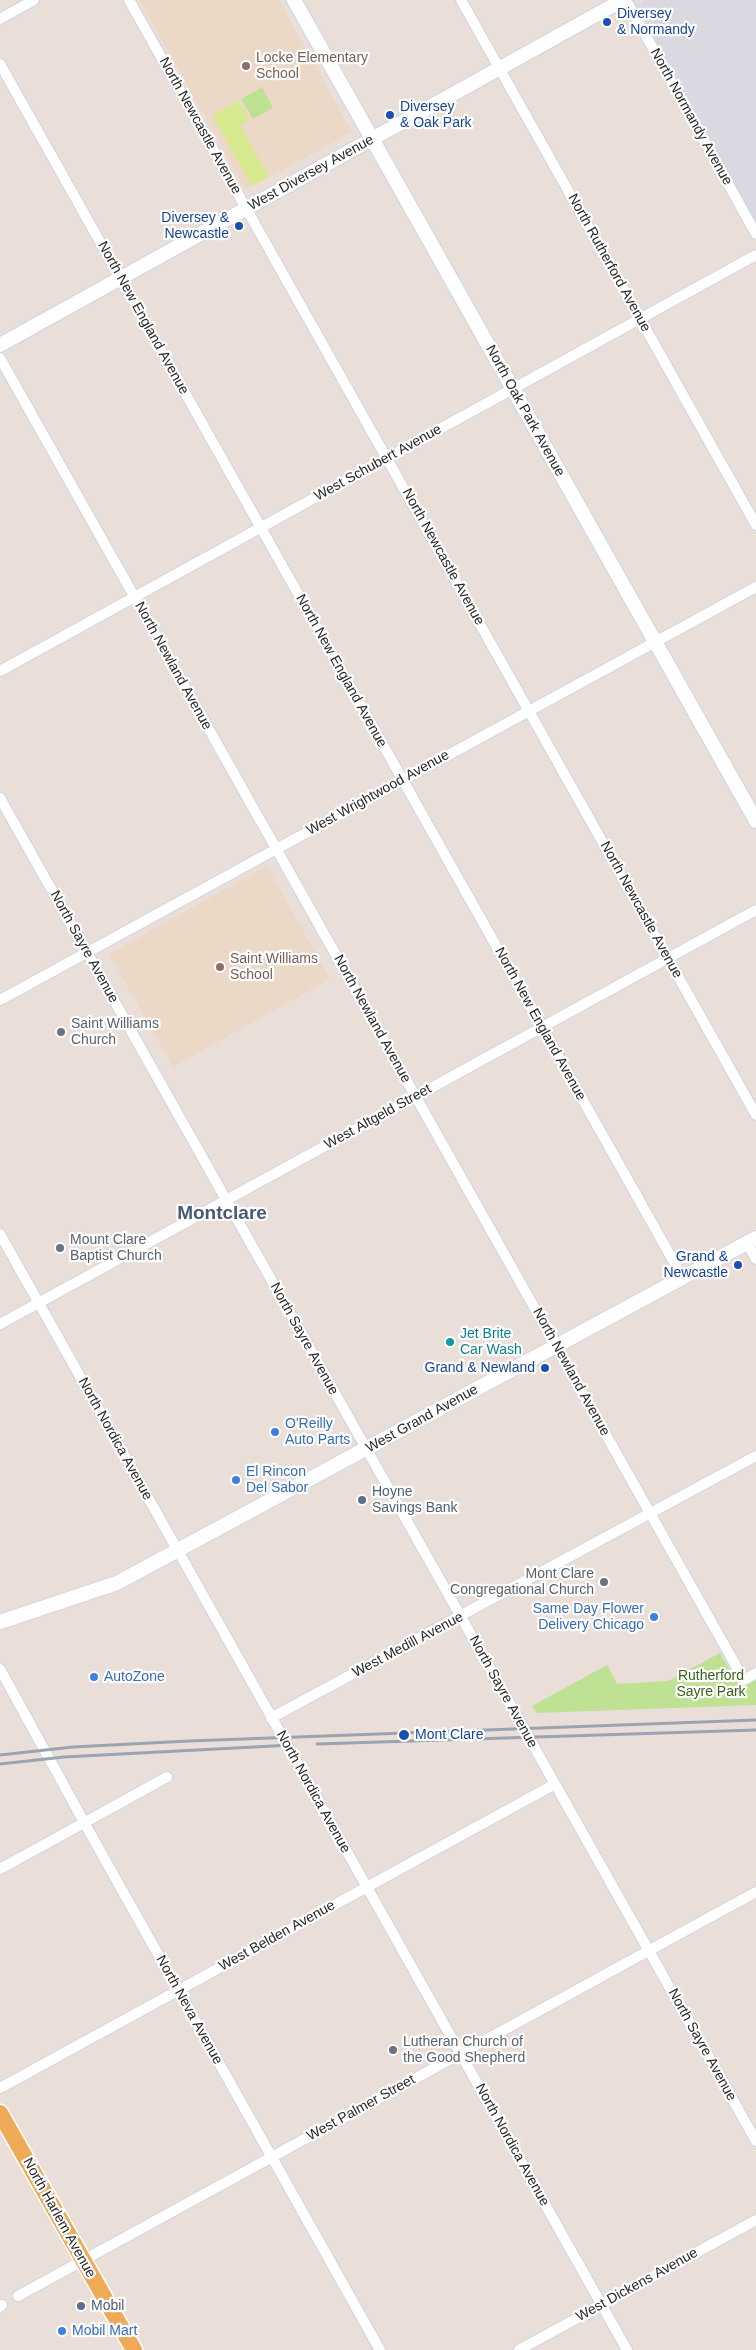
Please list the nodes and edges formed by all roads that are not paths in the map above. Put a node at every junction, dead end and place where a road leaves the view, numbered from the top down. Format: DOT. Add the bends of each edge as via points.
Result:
graph roads {
  1 [pos="34,0"];
  2 [pos="129,0"];
  3 [pos="294,0"];
  4 [pos="461,0"];
  5 [pos="624,0"];
  6 [pos="0,18"];
  7 [pos="0,64"];
  8 [pos="500,68"];
  9 [pos="372,139"];
  10 [pos="247,208"];
  11 [pos="756,234"];
  12 [pos="756,255"];
  13 [pos="121,278"];
  14 [pos="640,319"];
  15 [pos="0,345"];
  16 [pos="0,358"];
  17 [pos="513,389"];
  18 [pos="387,458"];
  19 [pos="756,525"];
  20 [pos="261,528"];
  21 [pos="756,587"];
  22 [pos="135,597"];
  23 [pos="655,642"];
  24 [pos="0,671"];
  25 [pos="529,711"];
  26 [pos="403,780"];
  27 [pos="0,798"];
  28 [pos="756,821"];
  29 [pos="276,849"];
  30 [pos="756,910"];
  31 [pos="87,953"];
  32 [pos="668,958"];
  33 [pos="0,1000"];
  34 [pos="542,1027"];
  35 [pos="416,1096"];
  36 [pos="756,1115"];
  37 [pos="226,1200"];
  38 [pos="0,1234"];
  39 [pos="751,1240"];
  40 [pos="756,1259"];
  41 [pos="683,1278"];
  42 [pos="39,1303"];
  43 [pos="0,1324"];
  44 [pos="556,1346"];
  45 [pos="366,1450"];
  46 [pos="756,1456"];
  47 [pos="651,1514"];
  48 [pos="178,1552"];
  49 [pos="461,1617"];
  50 [pos="0,1622"];
  51 [pos="0,1669"];
  52 [pos="756,1673"];
  53 [pos="271,1718"];
  54 [pos="167,1777"];
  55 [pos="555,1784"];
  56 [pos="84,1823"];
  57 [pos="0,1869"];
  58 [pos="366,1887"];
  59 [pos="756,1892"];
  60 [pos="648,1951"];
  61 [pos="178,1990"];
  62 [pos="460,2054"];
  63 [pos="0,2088"];
  64 [pos="0,2113"];
  65 [pos="756,2141"];
  66 [pos="272,2157"];
  67 [pos="756,2220"];
  68 [pos="83,2260"];
  69 [pos="18,2296"];
  70 [pos="602,2305"];
  71 [pos="134,2350"];
  72 [pos="380,2350"];
  73 [pos="519,2350"];
  74 [pos="627,2350"];
  1 -- 6 [label="street"];
  2 -- 10 [label="street, North Newcastle Avenue"];
  3 -- 9 [label="main road, North Oak Park Avenue"];
  4 -- 8 [label="street, North Rutherford Avenue"];
  5 -- 8 [label="main road, West Diversey Avenue"];
  5 -- 11 [label="street, North Normandy Avenue"];
  7 -- 13 [label="street, North New England Avenue"];
  8 -- 9 [label="main road, West Diversey Avenue"];
  8 -- 14 [label="street, North Rutherford Avenue"];
  9 -- 10 [label="main road, West Diversey Avenue"];
  9 -- 17 [label="main road, North Oak Park Avenue"];
  10 -- 13 [label="main road, West Diversey Avenue"];
  10 -- 18 [label="street, North Newcastle Avenue"];
  12 -- 14 [label="street, West Schubert Avenue"];
  13 -- 15 [label="main road, West Diversey Avenue"];
  13 -- 20 [label="street, North New England Avenue"];
  14 -- 17 [label="street, West Schubert Avenue"];
  14 -- 19 [label="street, North Rutherford Avenue"];
  16 -- 22 [label="street, North Newland Avenue"];
  17 -- 18 [label="street, West Schubert Avenue"];
  17 -- 23 [label="main road, North Oak Park Avenue"];
  18 -- 20 [label="street, West Schubert Avenue"];
  18 -- 25 [label="street, North Newcastle Avenue"];
  20 -- 22 [label="street, West Schubert Avenue"];
  20 -- 26 [label="street, North New England Avenue"];
  21 -- 23 [label="street, West Wrightwood Avenue"];
  22 -- 24 [label="street, West Schubert Avenue"];
  22 -- 29 [label="street, North Newland Avenue"];
  23 -- 25 [label="street, West Wrightwood Avenue"];
  23 -- 28 [label="main road, North Oak Park Avenue"];
  25 -- 26 [label="street, West Wrightwood Avenue"];
  25 -- 32 [label="street, North Newcastle Avenue"];
  26 -- 29 [label="street, West Wrightwood Avenue"];
  26 -- 34 [label="street, North New England Avenue"];
  27 -- 31 [label="street, North Sayre Avenue"];
  29 -- 31 [label="street, West Wrightwood Avenue"];
  29 -- 35 [label="street, North Newland Avenue"];
  30 -- 32 [label="street, West Altgeld Street"];
  31 -- 33 [label="street, West Wrightwood Avenue"];
  31 -- 37 [label="street, North Sayre Avenue"];
  32 -- 34 [label="street, West Altgeld Street"];
  32 -- 36 [label="street, North Newcastle Avenue"];
  34 -- 35 [label="street, West Altgeld Street"];
  34 -- 41 [label="street, North New England Avenue"];
  35 -- 37 [label="street, West Altgeld Street"];
  35 -- 44 [label="street, North Newland Avenue"];
  37 -- 42 [label="street, West Altgeld Street"];
  37 -- 45 [label="street, North Sayre Avenue"];
  38 -- 42 [label="street, North Nordica Avenue"];
  39 -- 40 [label="street"];
  39 -- 41 [label="main road, West Grand Avenue"];
  41 -- 44 [label="main road, West Grand Avenue"];
  42 -- 43 [label="street, West Altgeld Street"];
  42 -- 48 [label="street, North Nordica Avenue"];
  44 -- 45 [label="main road, West Grand Avenue"];
  44 -- 47 [label="street, North Newland Avenue"];
  45 -- 48 [label="main road, West Grand Avenue"];
  45 -- 49 [label="street, North Sayre Avenue"];
  46 -- 47 [label="street, West Medill Avenue"];
  47 -- 49 [label="street, West Medill Avenue"];
  47 -- 52 [label="street, North Newland Avenue" via="744,1680"];
  48 -- 50 [label="main road, West Grand Avenue" via="117,1583"];
  48 -- 53 [label="street, North Nordica Avenue"];
  49 -- 53 [label="street, West Medill Avenue"];
  49 -- 55 [label="street, North Sayre Avenue"];
  51 -- 56 [label="street, North Neva Avenue"];
  53 -- 58 [label="street, North Nordica Avenue"];
  54 -- 56 [label="street"];
  55 -- 58 [label="street, West Belden Avenue"];
  55 -- 60 [label="street, North Sayre Avenue"];
  56 -- 57 [label="street"];
  56 -- 61 [label="street, North Neva Avenue"];
  58 -- 61 [label="street, West Belden Avenue"];
  58 -- 62 [label="street, North Nordica Avenue"];
  59 -- 60 [label="street, West Palmer Street"];
  60 -- 62 [label="street, West Palmer Street"];
  60 -- 65 [label="street, North Sayre Avenue"];
  61 -- 63 [label="street, West Belden Avenue"];
  61 -- 66 [label="street, North Neva Avenue"];
  62 -- 66 [label="street, West Palmer Street"];
  62 -- 70 [label="street, North Nordica Avenue"];
  64 -- 68 [label="main road, North Harlem Avenue"];
  66 -- 68 [label="street, West Palmer Street"];
  66 -- 72 [label="street, North Neva Avenue"];
  67 -- 70 [label="street, West Dickens Avenue"];
  68 -- 69 [label="street, West Palmer Street"];
  68 -- 71 [label="main road, North Harlem Avenue"];
  70 -- 73 [label="street, West Dickens Avenue"];
  70 -- 74 [label="street, North Nordica Avenue"];
}
